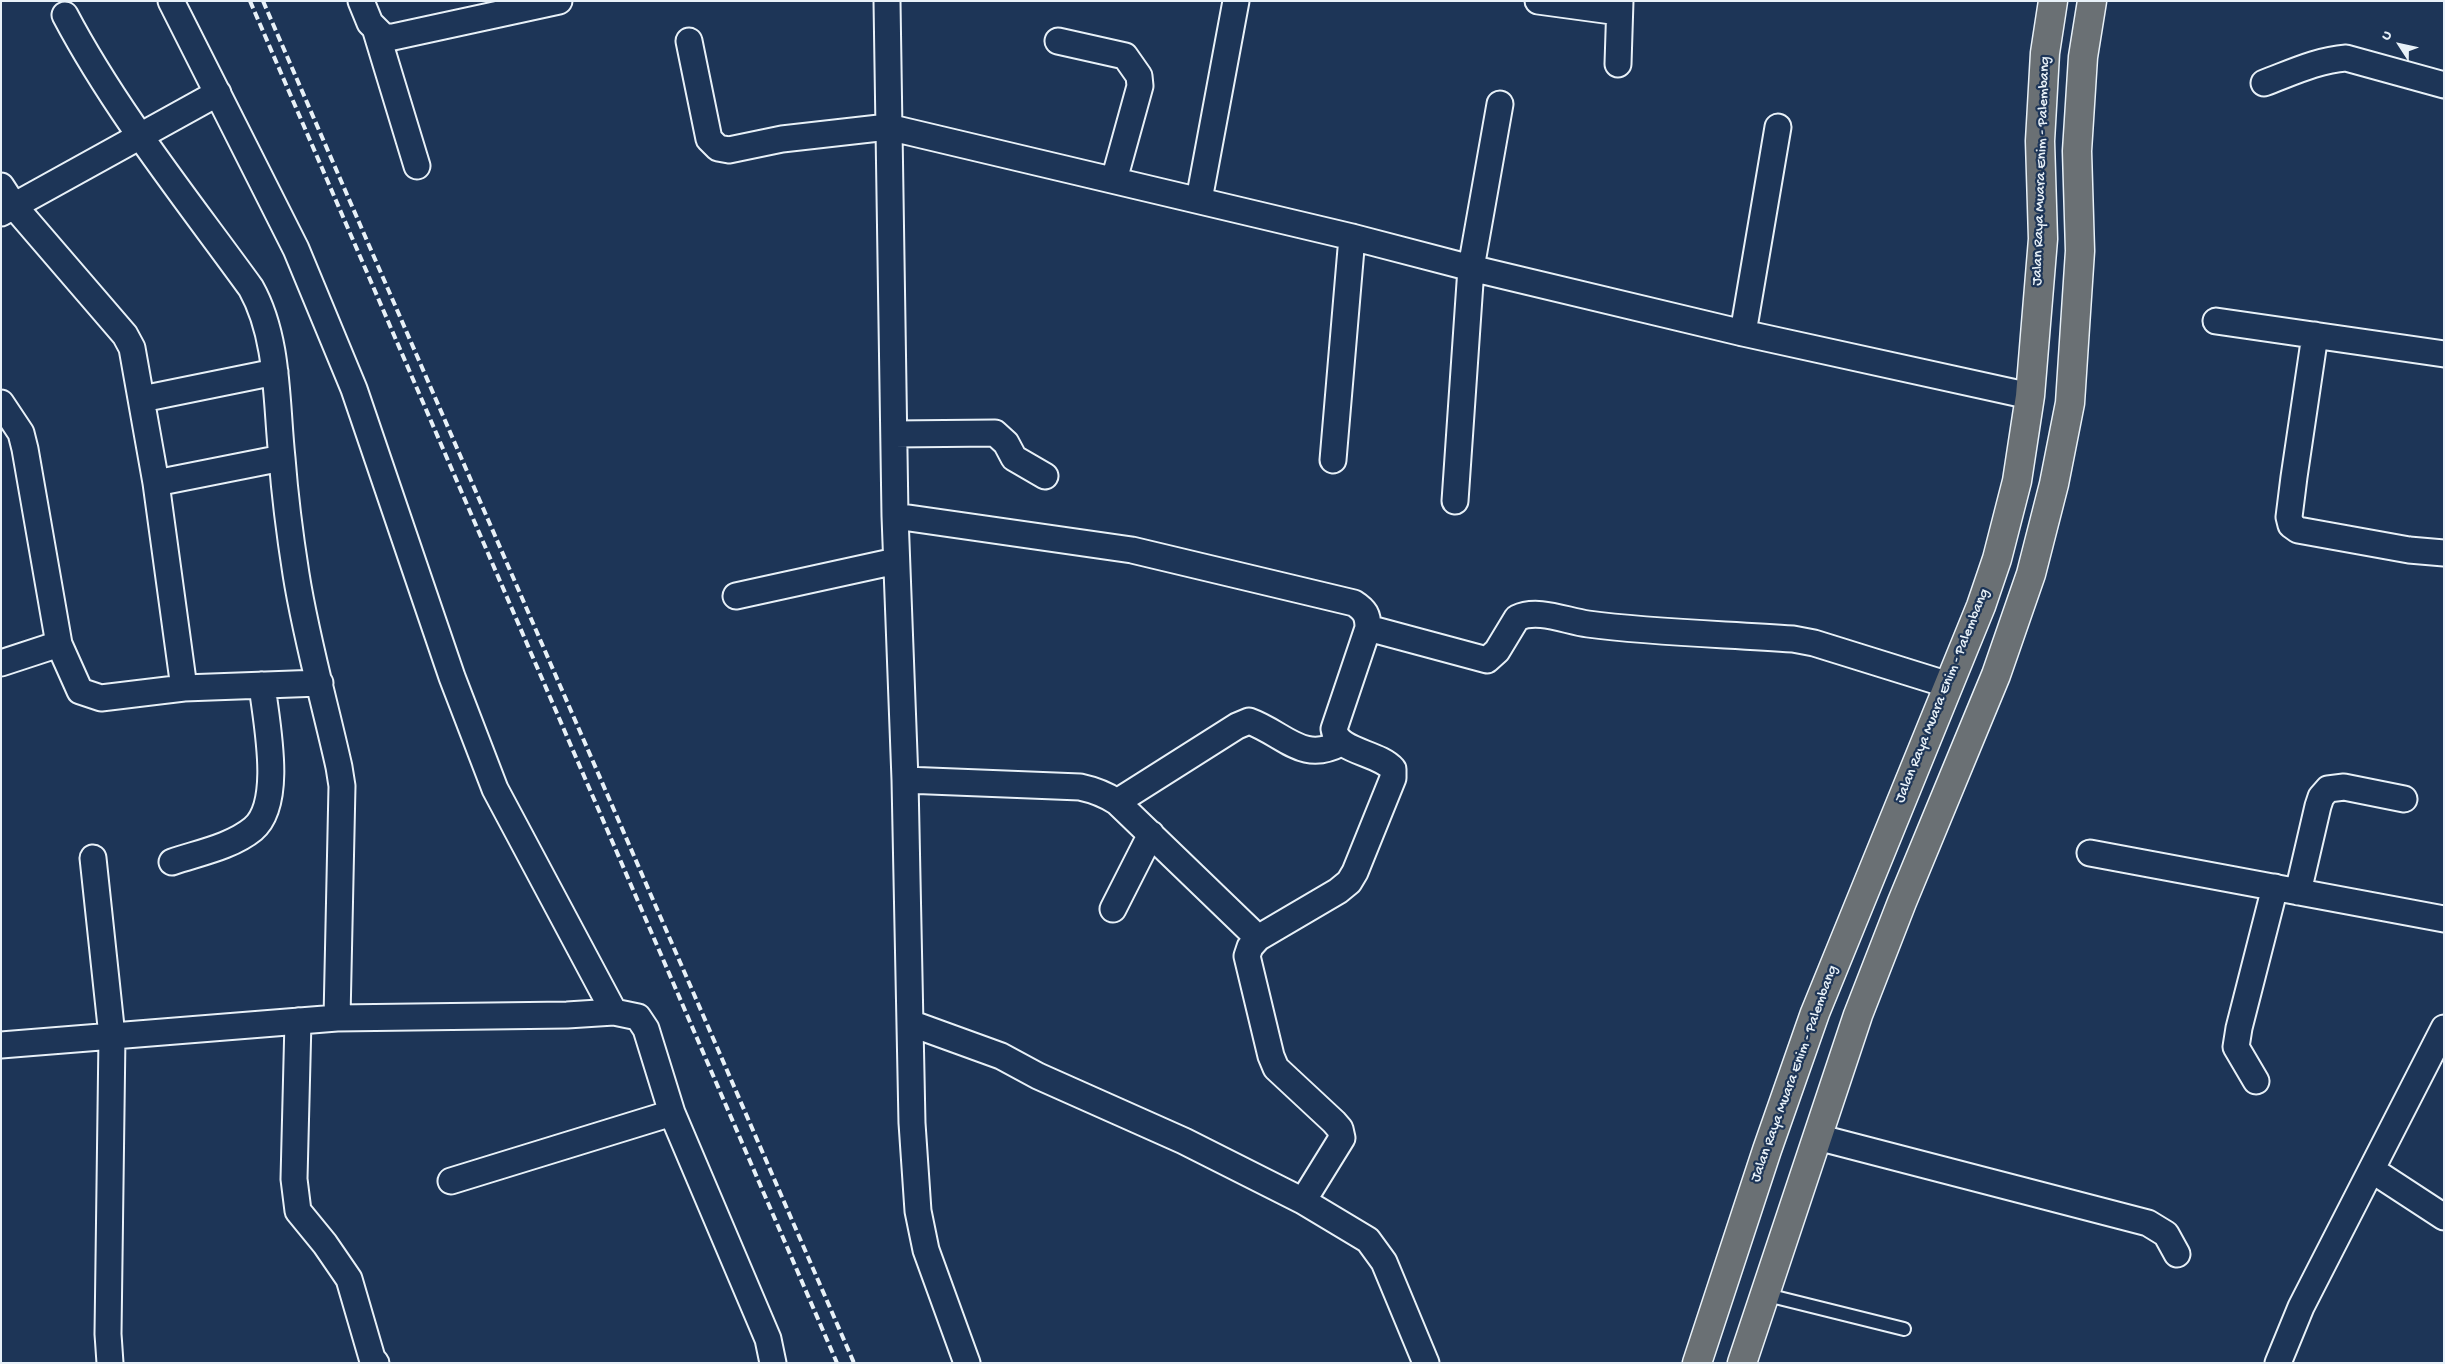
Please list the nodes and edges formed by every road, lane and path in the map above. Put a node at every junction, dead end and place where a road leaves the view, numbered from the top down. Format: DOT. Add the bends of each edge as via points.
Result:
graph roads {
  1 [pos="170,1"];
  2 [pos="362,1"];
  3 [pos="559,1"];
  4 [pos="887,1"];
  5 [pos="1236,1"];
  6 [pos="1538,1"];
  7 [pos="2053,1"];
  8 [pos="2092,1"];
  9 [pos="1620,6"];
  10 [pos="65,15"];
  11 [pos="376,31"];
  12 [pos="690,41"];
  13 [pos="1058,41"];
  14 [pos="1618,64"];
  15 [pos="2264,83"];
  16 [pos="2444,85"];
  17 [pos="218,93"];
  18 [pos="1500,104"];
  19 [pos="888,127"];
  20 [pos="1778,127"];
  21 [pos="141,137"];
  22 [pos="417,166"];
  23 [pos="1114,180"];
  24 [pos="1199,200"];
  25 [pos="6,201"];
  26 [pos="1352,237"];
  27 [pos="1471,268"];
  28 [pos="2216,321"];
  29 [pos="1743,333"];
  30 [pos="2315,335"];
  31 [pos="2444,354"];
  32 [pos="275,372"];
  33 [pos="2030,396"];
  34 [pos="142,399"];
  35 [pos="1,403"];
  36 [pos="894,434"];
  37 [pos="282,458"];
  38 [pos="1333,460"];
  39 [pos="1045,476"];
  40 [pos="156,483"];
  41 [pos="1455,501"];
  42 [pos="895,516"];
  43 [pos="2444,553"];
  44 [pos="896,561"];
  45 [pos="736,596"];
  46 [pos="1368,628"];
  47 [pos="59,644"];
  48 [pos="1,663"];
  49 [pos="320,683"];
  50 [pos="262,685"];
  51 [pos="1949,685"];
  52 [pos="184,688"];
  53 [pos="1341,743"];
  54 [pos="905,780"];
  55 [pos="2404,798"];
  56 [pos="1117,802"];
  57 [pos="1150,834"];
  58 [pos="2090,853"];
  59 [pos="93,858"];
  60 [pos="172,862"];
  61 [pos="2287,889"];
  62 [pos="1112,909"];
  63 [pos="2444,919"];
  64 [pos="1258,938"];
  65 [pos="614,1012"];
  66 [pos="338,1018"];
  67 [pos="298,1021"];
  68 [pos="910,1023"];
  69 [pos="2444,1028"];
  70 [pos="112,1036"];
  71 [pos="1,1046"];
  72 [pos="2256,1081"];
  73 [pos="672,1113"];
  74 [pos="1817,1137"];
  75 [pos="2372,1170"];
  76 [pos="451,1181"];
  77 [pos="1303,1201"];
  78 [pos="2444,1217"];
  79 [pos="2177,1254"];
  80 [pos="1763,1294"];
  81 [pos="1904,1329"];
  82 [pos="110,1363"];
  83 [pos="376,1363"];
  84 [pos="773,1363"];
  85 [pos="967,1363"];
  86 [pos="1426,1363"];
  87 [pos="1697,1363"];
  88 [pos="1742,1363"];
  89 [pos="2278,1363"];
  1 -- 17 [label="street"];
  2 -- 11 [label="street"];
  3 -- 11 [label="street" via="393,36 384,36"];
  4 -- 19 [label="street"];
  5 -- 24 [label="street"];
  6 -- 9 [label="street"];
  7 -- 33 [label="main road, Jalan Raya Muara Enim - Palembang" via="2045,53 2040,142 2043,239"];
  8 -- 74 [label="main road" via="2083,57 2077,151 2080,251 2070,403 2054,484 2031,574 1996,675 1878,963"];
  9 -- 14 [label="street"];
  10 -- 21 [label="street"];
  11 -- 22 [label="street"];
  12 -- 19 [label="street" via="709,139 718,148 729,150 782,139"];
  13 -- 23 [label="street" via="1125,56 1139,76 1140,86"];
  15 -- 16 [label="street" via="2314,64 2346,58"];
  17 -- 21 [label="street"];
  17 -- 65 [label="street" via="296,249 354,389 452,677 495,789"];
  18 -- 27 [label="street"];
  19 -- 23 [label="street"];
  19 -- 36 [label="street"];
  20 -- 29 [label="street"];
  21 -- 25 [label="street"];
  21 -- 32 [label="street" via="259,302"];
  23 -- 24 [label="street"];
  24 -- 26 [label="street"];
  25 -- 34 [label="street" via="125,335 132,348"];
  26 -- 27 [label="street"];
  26 -- 38 [label="street"];
  27 -- 29 [label="street"];
  27 -- 41 [label="street"];
  28 -- 30 [label="street"];
  29 -- 33 [label="street"];
  30 -- 31 [label="street"];
  30 -- 43 [label="street" via="2294,477 2289,517 2291,526 2298,530 2409,550"];
  32 -- 34 [label="street"];
  32 -- 37 [label="street"];
  33 -- 51 [label="main road, Jalan Raya Muara Enim - Palembang" via="2017,481 1997,559"];
  34 -- 40 [label="street"];
  35 -- 47 [label="street" via="16,426 25,449"];
  36 -- 39 [label="street" via="995,433 1006,443 1014,458"];
  36 -- 42 [label="street"];
  37 -- 40 [label="street"];
  37 -- 49 [label="street" via="296,575"];
  40 -- 52 [label="street"];
  42 -- 44 [label="street"];
  42 -- 46 [label="street" via="1107,545 1150,554 1354,603 1366,613"];
  44 -- 45 [label="street"];
  44 -- 54 [label="street"];
  46 -- 51 [label="street" via="1487,660 1497,651 1517,618 1531,614 1641,631 1793,638"];
  46 -- 53 [label="street" via="1334,729 1335,737"];
  47 -- 48 [label="street"];
  47 -- 52 [label="street" via="80,691 90,696 101,698"];
  49 -- 50 [label="street"];
  49 -- 66 [label="street" via="342,786"];
  50 -- 52 [label="street"];
  50 -- 60 [label="street" via="271,762 268,800 261,820 236,839"];
  51 -- 87 [label="main road, Jalan Raya Muara Enim - Palembang" via="1815,1013 1766,1150"];
  53 -- 56 [label="street" via="1327,751 1307,751 1249,721"];
  53 -- 64 [label="street" via="1387,762 1393,769 1393,778 1355,872 1338,891"];
  54 -- 56 [label="street" via="1080,787 1096,790"];
  54 -- 68 [label="street"];
  55 -- 61 [label="street" via="2344,787 2328,789 2321,797"];
  56 -- 57 [label="street"];
  57 -- 62 [label="street"];
  57 -- 64 [label="street"];
  58 -- 61 [label="street"];
  59 -- 70 [label="street"];
  61 -- 63 [label="street"];
  61 -- 72 [label="street" via="2238,1028 2236,1047"];
  64 -- 77 [label="street" via="1247,956 1276,1068 1334,1122 1342,1138"];
  65 -- 66 [label="street"];
  65 -- 73 [label="street" via="638,1017 646,1029"];
  66 -- 67 [label="street"];
  67 -- 70 [label="street"];
  67 -- 83 [label="street" via="294,1179 298,1211 349,1279"];
  68 -- 77 [label="street" via="1001,1056 1038,1076 1184,1141"];
  68 -- 85 [label="street" via="918,1211 926,1250"];
  69 -- 75 [label="street"];
  70 -- 71 [label="street"];
  70 -- 82 [label="street"];
  73 -- 76 [label="street"];
  73 -- 84 [label="street" via="768,1339"];
  74 -- 79 [label="street" via="2148,1223 2166,1234"];
  74 -- 80 [label="main road"];
  75 -- 78 [label="street"];
  75 -- 89 [label="street" via="2301,1308"];
  77 -- 86 [label="street" via="1368,1240 1378,1251"];
  80 -- 81 [label="lane"];
  80 -- 88 [label="main road"];
}
